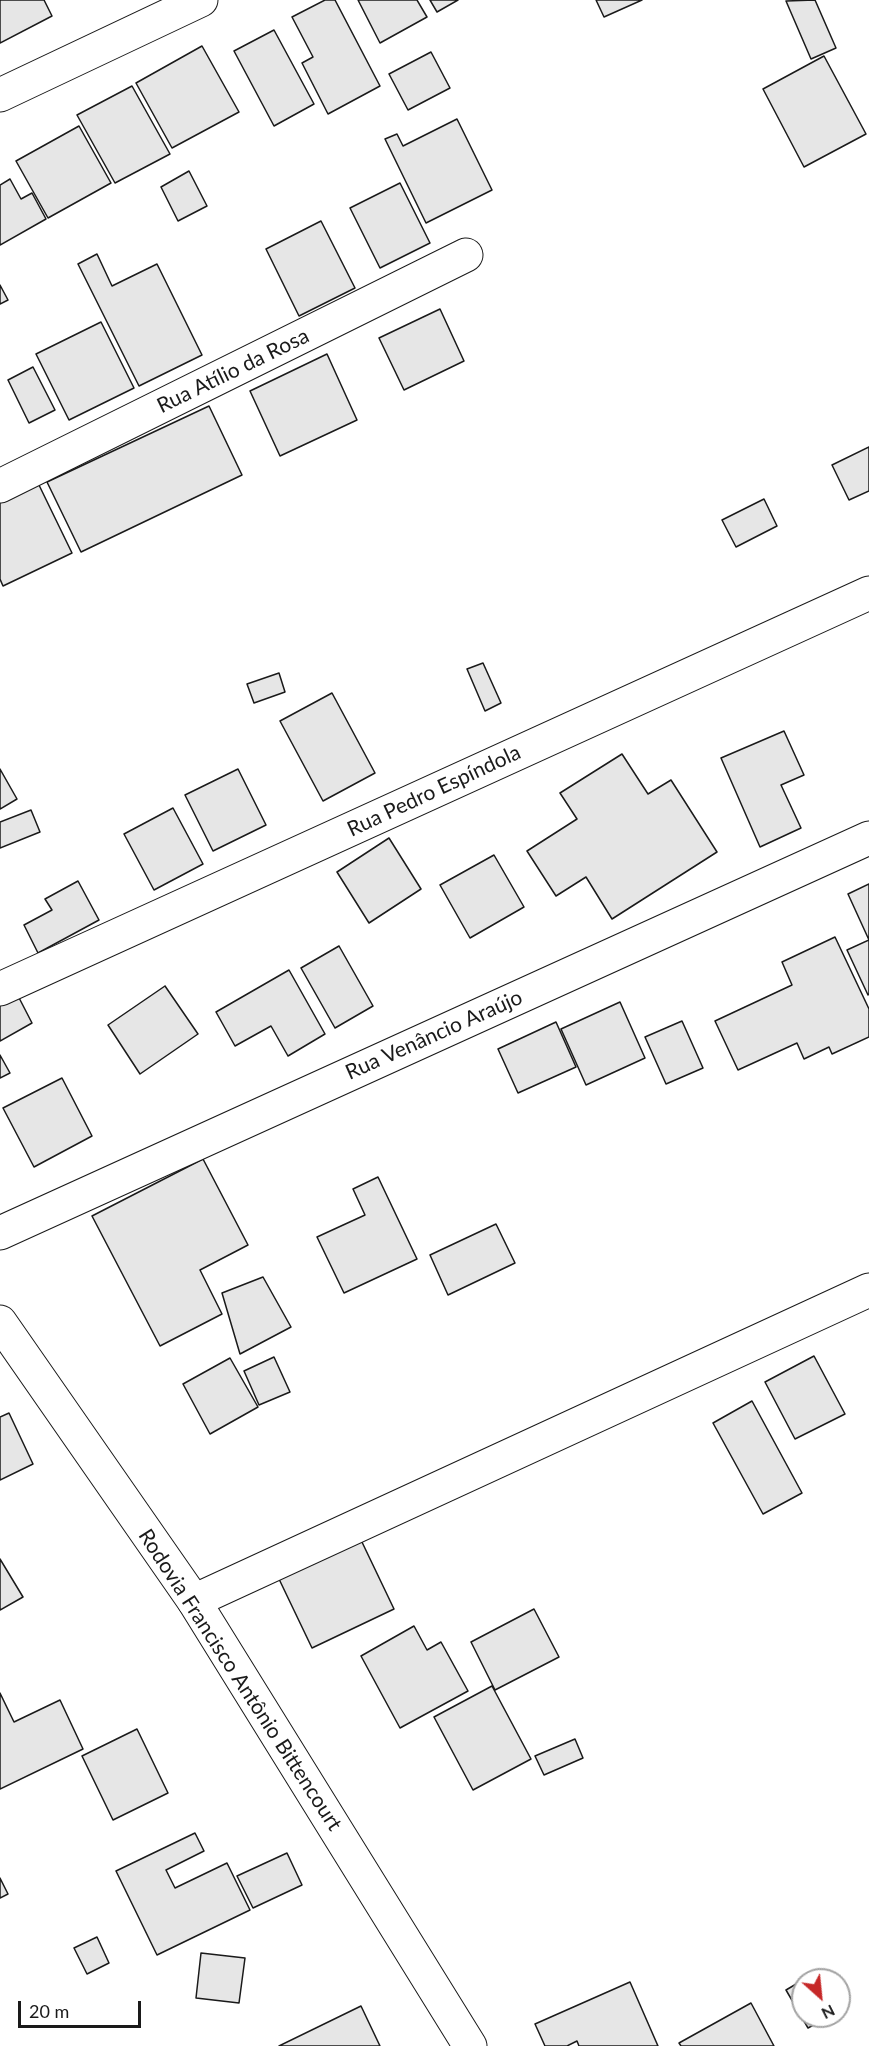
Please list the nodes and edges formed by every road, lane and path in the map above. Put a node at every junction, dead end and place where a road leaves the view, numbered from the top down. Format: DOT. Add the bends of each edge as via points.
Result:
graph roads {
  1 [pos="201,0"];
  2 [pos="0,95"];
  3 [pos="466,255"];
  4 [pos="0,486"];
  5 [pos="869,592"];
  6 [pos="869,838"];
  7 [pos="0,989"];
  8 [pos="0,1233"];
  9 [pos="869,1290"];
  10 [pos="0,1322"];
  11 [pos="194,1601"];
  12 [pos="470,2046"];
  1 -- 2 [label="street"];
  3 -- 4 [label="street, Rua Atílio da Rosa"];
  5 -- 7 [label="street, Rua Pedro Espíndola"];
  6 -- 8 [label="street, Rua Venâncio Araújo"];
  9 -- 11 [label="street"];
  10 -- 11 [label="street, Rodovia Francisco Antônio Bittencourt"];
  11 -- 12 [label="street, Rodovia Francisco Antônio Bittencourt"];
}
